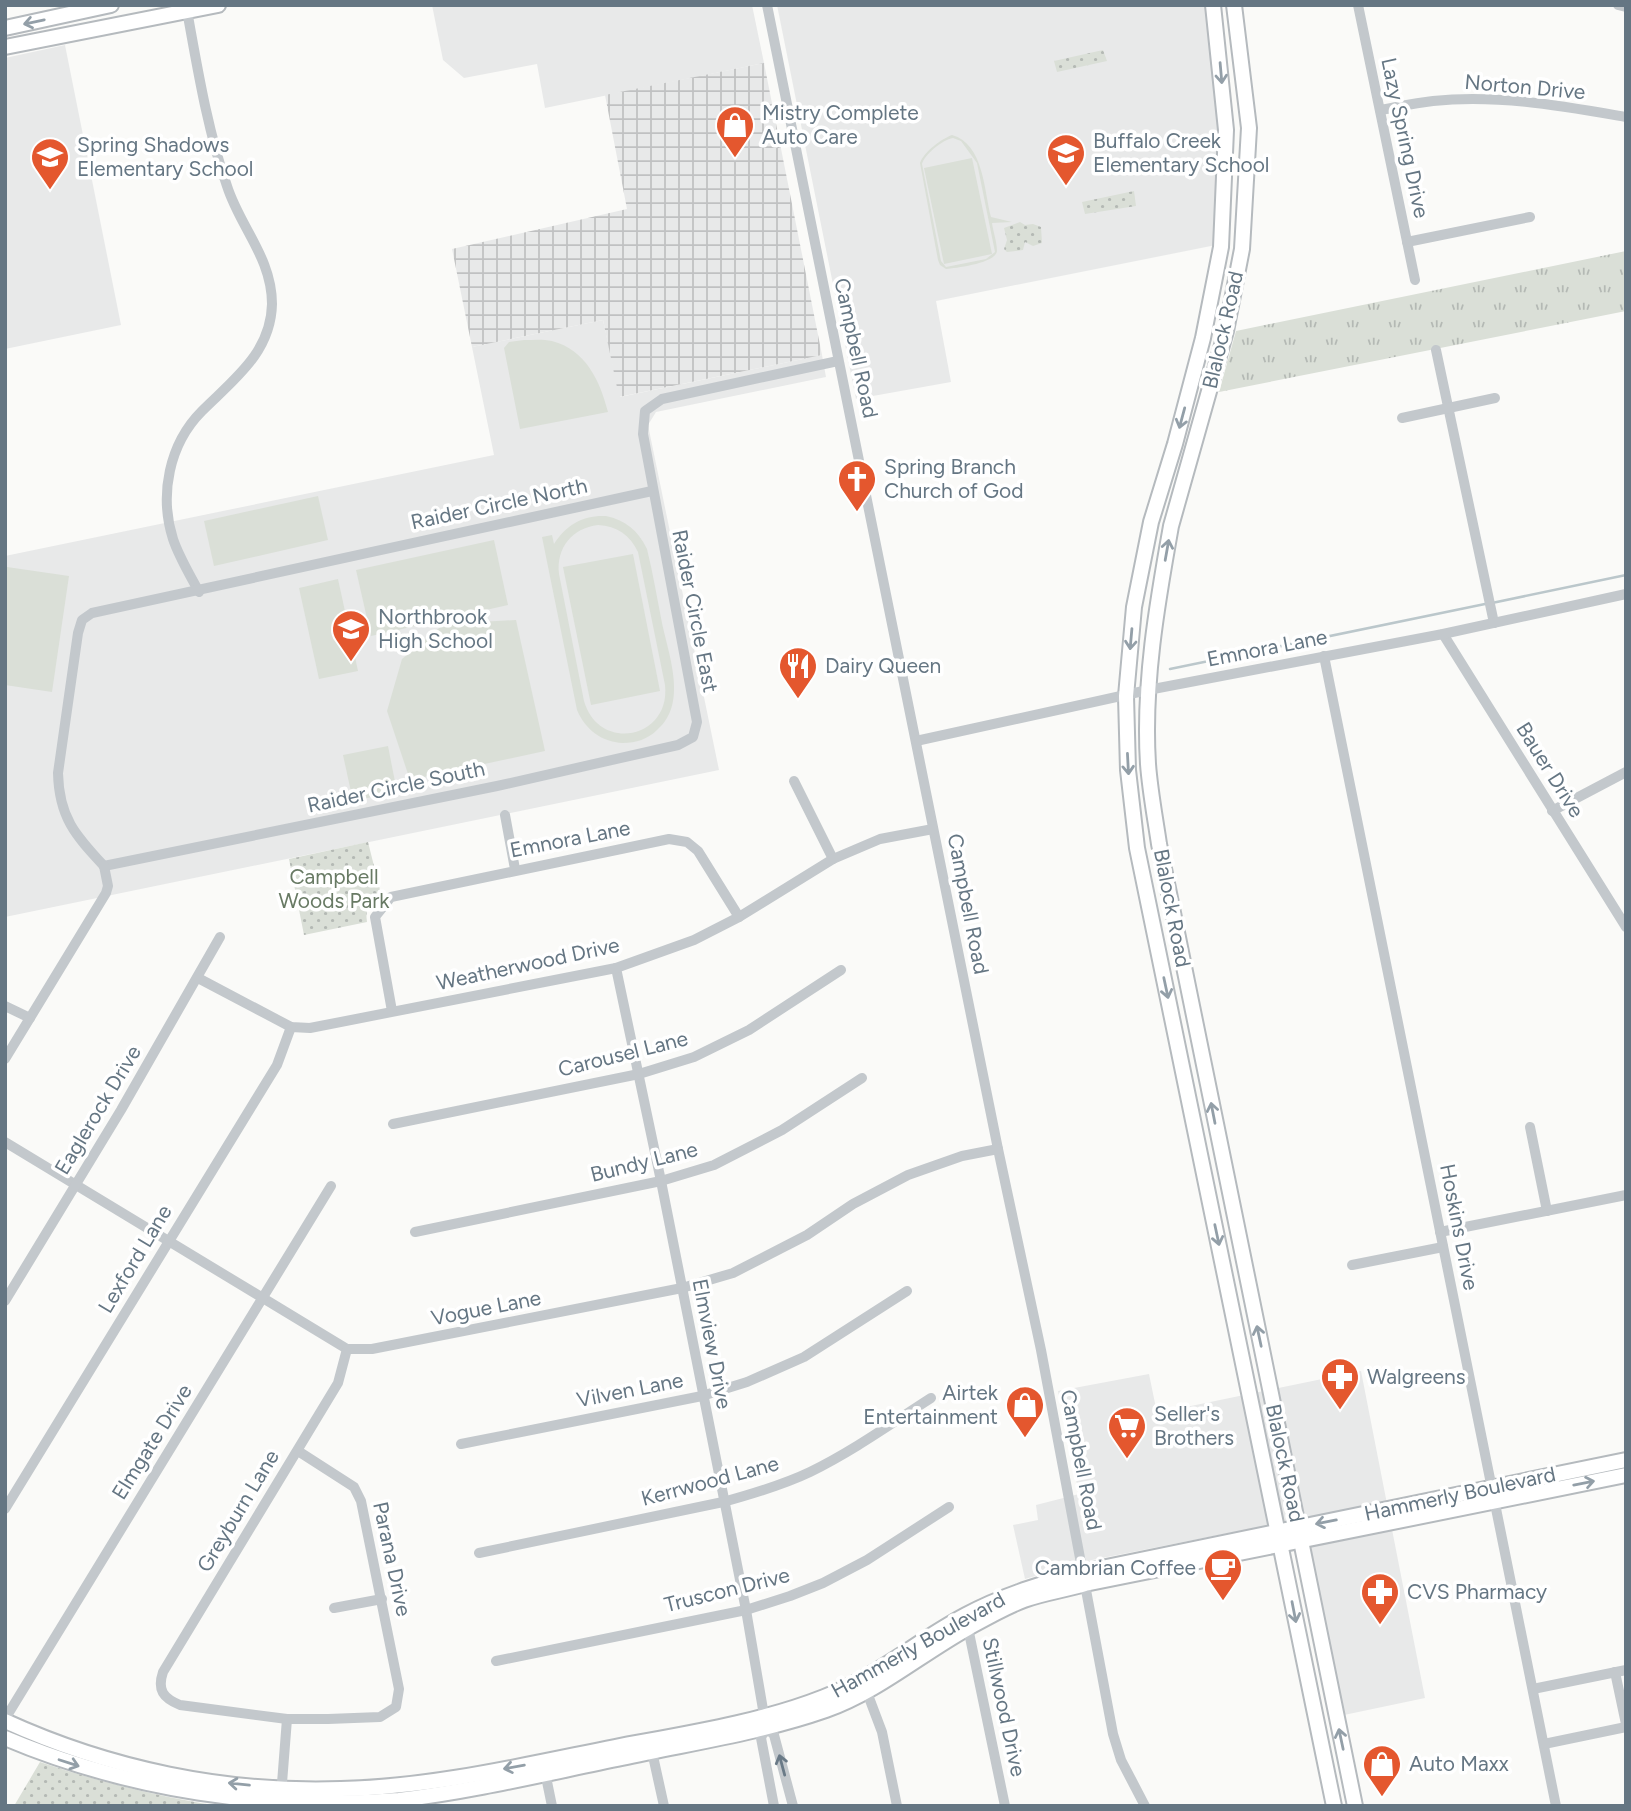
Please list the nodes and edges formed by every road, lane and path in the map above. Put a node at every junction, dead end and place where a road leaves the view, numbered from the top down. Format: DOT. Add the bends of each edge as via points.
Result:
graph roads {
  1 [pos="111,5"];
  2 [pos="218,5"];
  3 [pos="767,5"];
  4 [pos="1234,5"];
  5 [pos="1358,5"];
  6 [pos="1618,5"];
  7 [pos="1626,6"];
  8 [pos="186,8"];
  9 [pos="1215,11"];
  10 [pos="81,12"];
  11 [pos="1238,26"];
  12 [pos="5,28"];
  13 [pos="85,31"];
  14 [pos="5,47"];
  15 [pos="1380,110"];
  16 [pos="1626,117"];
  17 [pos="1530,216"];
  18 [pos="1407,242"];
  19 [pos="1415,279"];
  20 [pos="1436,350"];
  21 [pos="838,361"];
  22 [pos="1495,398"];
  23 [pos="1448,408"];
  24 [pos="1402,418"];
  25 [pos="652,491"];
  26 [pos="199,592"];
  27 [pos="1626,594"];
  28 [pos="1493,619"];
  29 [pos="1443,634"];
  30 [pos="1324,656"];
  31 [pos="1148,690"];
  32 [pos="1126,695"];
  33 [pos="693,737"];
  34 [pos="916,741"];
  35 [pos="1626,772"];
  36 [pos="794,781"];
  37 [pos="1552,811"];
  38 [pos="505,815"];
  39 [pos="933,828"];
  40 [pos="833,859"];
  41 [pos="104,866"];
  42 [pos="515,869"];
  43 [pos="1172,910"];
  44 [pos="1150,912"];
  45 [pos="739,917"];
  46 [pos="1626,927"];
  47 [pos="220,937"];
  48 [pos="616,968"];
  49 [pos="841,970"];
  50 [pos="198,978"];
  51 [pos="5,1006"];
  52 [pos="392,1011"];
  53 [pos="30,1018"];
  54 [pos="291,1027"];
  55 [pos="1200,1051"];
  56 [pos="1180,1054"];
  57 [pos="5,1059"];
  58 [pos="639,1074"];
  59 [pos="862,1078"];
  60 [pos="393,1124"];
  61 [pos="1530,1127"];
  62 [pos="5,1142"];
  63 [pos="998,1149"];
  64 [pos="661,1181"];
  65 [pos="76,1185"];
  66 [pos="331,1186"];
  67 [pos="1626,1195"];
  68 [pos="1231,1203"];
  69 [pos="1211,1206"];
  70 [pos="1548,1211"];
  71 [pos="415,1232"];
  72 [pos="1440,1232"];
  73 [pos="168,1240"];
  74 [pos="1443,1247"];
  75 [pos="1352,1265"];
  76 [pos="682,1288"];
  77 [pos="907,1291"];
  78 [pos="263,1299"];
  79 [pos="5,1301"];
  80 [pos="347,1349"];
  81 [pos="702,1395"];
  82 [pos="931,1398"];
  83 [pos="1273,1402"];
  84 [pos="1252,1403"];
  85 [pos="461,1444"];
  86 [pos="298,1451"];
  87 [pos="1626,1460"];
  88 [pos="1626,1475"];
  89 [pos="1492,1494"];
  90 [pos="723,1502"];
  91 [pos="949,1507"];
  92 [pos="5,1508"];
  93 [pos="1300,1534"];
  94 [pos="1279,1538"];
  95 [pos="479,1552"];
  96 [pos="1083,1578"];
  97 [pos="382,1599"];
  98 [pos="334,1608"];
  99 [pos="746,1610"];
  100 [pos="967,1622"];
  101 [pos="496,1661"];
  102 [pos="1620,1671"];
  103 [pos="864,1686"];
  104 [pos="1534,1689"];
  105 [pos="1335,1710"];
  106 [pos="1314,1714"];
  107 [pos="287,1719"];
  108 [pos="5,1720"];
  109 [pos="765,1722"];
  110 [pos="1626,1726"];
  111 [pos="5,1738"];
  112 [pos="1544,1744"];
  113 [pos="651,1746"];
  114 [pos="544,1768"];
  115 [pos="135,1775"];
  116 [pos="281,1795"];
  117 [pos="552,1806"];
  118 [pos="664,1806"];
  119 [pos="774,1806"];
  120 [pos="793,1806"];
  121 [pos="897,1806"];
  122 [pos="1005,1806"];
  123 [pos="1144,1806"];
  124 [pos="1334,1806"];
  125 [pos="1355,1806"];
  126 [pos="1556,1806"];
  1 -- 10 [label="main road"];
  2 -- 8 [label="main road"];
  3 -- 21 [label="street, Campbell Road"];
  4 -- 11 [label="main road, Blalock Road"];
  5 -- 15 [label="street, Lazy Spring Drive"];
  6 -- 7 [label="street"];
  8 -- 13 [label="main road"];
  8 -- 26 [label="street" via="226,185 267,272 272,304 268,328 253,360 183,434 167,477 173,540"];
  9 -- 11 [label="main road"];
  9 -- 32 [label="main road, Blalock Road, one-way" via="1226,130 1221,247 1203,338 1151,522 1134,607"];
  10 -- 12 [label="main road, one-way"];
  10 -- 13 [label="main road"];
  31 -- 11 [label="main road, Blalock Road, one-way" via="1156,607 1171,526 1226,331 1242,249 1249,128"];
  13 -- 14 [label="main road"];
  15 -- 16 [label="street, Norton Drive" via="1485,99"];
  15 -- 18 [label="street, Lazy Spring Drive"];
  17 -- 18 [label="street"];
  18 -- 19 [label="street, Lazy Spring Drive"];
  20 -- 23 [label="street"];
  21 -- 25 [label="street" via="662,399 645,411 643,434"];
  21 -- 34 [label="street, Campbell Road"];
  22 -- 23 [label="street"];
  23 -- 24 [label="street"];
  23 -- 28 [label="street"];
  25 -- 26 [label="street, Raider Circle North"];
  25 -- 33 [label="street, Raider Circle East" via="697,722"];
  26 -- 41 [label="street, Raider Circle North" via="92,613 82,620 64,727 59,795 68,822"];
  27 -- 28 [label="street, Emnora Lane"];
  28 -- 29 [label="street, Emnora Lane"];
  29 -- 30 [label="street, Emnora Lane"];
  29 -- 37 [label="street, Bauer Drive"];
  30 -- 31 [label="street, Emnora Lane"];
  30 -- 72 [label="street, Hoskins Drive"];
  31 -- 32 [label="street, Emnora Lane"];
  31 -- 43 [label="main road, Blalock Road" via="1148,764"];
  32 -- 34 [label="street, Emnora Lane"];
  32 -- 44 [label="main road, Blalock Road, one-way" via="1130,787"];
  33 -- 41 [label="street, Raider Circle South" via="678,745 498,786"];
  34 -- 39 [label="street, Campbell Road"];
  35 -- 37 [label="street"];
  36 -- 40 [label="street"];
  37 -- 46 [label="street, Bauer Drive"];
  38 -- 42 [label="street"];
  39 -- 40 [label="street, Weatherwood Drive" via="880,839"];
  39 -- 63 [label="street, Campbell Road"];
  40 -- 45 [label="street, Weatherwood Drive"];
  41 -- 53 [label="street" via="106,892"];
  42 -- 45 [label="street, Emnora Lane" via="668,839 687,842 698,851"];
  42 -- 52 [label="street, Emnora Lane" via="391,897 375,917"];
  43 -- 44 [label="main road"];
  43 -- 55 [label="main road, Blalock Road"];
  44 -- 56 [label="main road, Blalock Road, one-way"];
  45 -- 48 [label="street, Weatherwood Drive" via="694,940"];
  47 -- 50 [label="street, Eaglerock Drive"];
  48 -- 52 [label="street, Weatherwood Drive"];
  48 -- 58 [label="street, Elmview Drive"];
  49 -- 58 [label="street, Carousel Lane" via="749,1030 694,1058"];
  50 -- 54 [label="street, Weatherwood Drive"];
  50 -- 65 [label="street, Eaglerock Drive"];
  51 -- 53 [label="street"];
  52 -- 54 [label="street, Weatherwood Drive" via="322,1027"];
  53 -- 57 [label="street"];
  54 -- 73 [label="street, Lexford Lane" via="277,1065"];
  55 -- 56 [label="main road"];
  68 -- 55 [label="main road, Blalock Road, one-way"];
  56 -- 69 [label="main road, Blalock Road"];
  58 -- 60 [label="street, Carousel Lane"];
  58 -- 64 [label="street, Elmview Drive"];
  59 -- 64 [label="street, Bundy Lane" via="782,1130 714,1165"];
  61 -- 70 [label="street"];
  62 -- 65 [label="street"];
  63 -- 76 [label="street, Vogue Lane" via="908,1175 777,1252 733,1273"];
  63 -- 96 [label="street, Campbell Road"];
  64 -- 71 [label="street, Bundy Lane"];
  64 -- 76 [label="street, Elmview Drive"];
  65 -- 73 [label="street"];
  65 -- 79 [label="street, Eaglerock Drive"];
  66 -- 78 [label="street, Elmgate Drive"];
  67 -- 70 [label="street"];
  68 -- 69 [label="main road"];
  83 -- 68 [label="main road, Blalock Road, one-way"];
  69 -- 84 [label="main road, Blalock Road, one-way"];
  70 -- 72 [label="street"];
  72 -- 74 [label="street, Hoskins Drive"];
  73 -- 78 [label="street"];
  73 -- 92 [label="street, Lexford Lane"];
  74 -- 75 [label="street"];
  74 -- 89 [label="street, Hoskins Drive"];
  76 -- 80 [label="street, Vogue Lane" via="392,1347"];
  76 -- 81 [label="street, Elmview Drive"];
  77 -- 81 [label="street, Vilven Lane" via="804,1357 747,1382"];
  78 -- 80 [label="street"];
  78 -- 108 [label="street, Elmgate Drive"];
  80 -- 86 [label="street, Greyburn Lane" via="338,1383"];
  81 -- 85 [label="street, Vilven Lane"];
  81 -- 90 [label="street, Elmview Drive"];
  82 -- 90 [label="street, Kerrwood Lane" via="808,1473"];
  83 -- 84 [label="main road"];
  83 -- 93 [label="main road, Blalock Road"];
  84 -- 94 [label="main road, Blalock Road"];
  86 -- 97 [label="street, Parana Drive" via="354,1487"];
  86 -- 107 [label="street, Greyburn Lane" via="160,1682 168,1700 180,1705"];
  87 -- 89 [label="main road, Hammerly Boulevard"];
  89 -- 88 [label="main road, Hammerly Boulevard, one-way"];
  89 -- 93 [label="main road, Hammerly Boulevard"];
  89 -- 104 [label="street, Hoskins Drive"];
  90 -- 95 [label="street, Kerrwood Lane"];
  90 -- 99 [label="street, Elmview Drive"];
  91 -- 99 [label="street, Truscon Drive" via="845,1572 790,1597"];
  93 -- 94 [label="main road, Hammerly Boulevard"];
  93 -- 105 [label="main road, Blalock Road"];
  94 -- 96 [label="main road, Hammerly Boulevard"];
  94 -- 106 [label="main road, Blalock Road, one-way"];
  96 -- 100 [label="main road, Hammerly Boulevard" via="1020,1590"];
  96 -- 123 [label="street, Campbell Road" via="1113,1734"];
  97 -- 98 [label="street"];
  97 -- 107 [label="street, Parana Drive" via="399,1689 396,1707 380,1717"];
  99 -- 101 [label="street, Truscon Drive"];
  99 -- 109 [label="street, Elmview Drive"];
  100 -- 103 [label="main road, Hammerly Boulevard"];
  100 -- 122 [label="street, Stillwood Drive"];
  102 -- 104 [label="street"];
  102 -- 110 [label="street"];
  103 -- 109 [label="main road, Hammerly Boulevard"];
  103 -- 121 [label="street" via="882,1732"];
  104 -- 112 [label="street, Hoskins Drive"];
  105 -- 106 [label="main road"];
  125 -- 105 [label="main road, Blalock Road, one-way"];
  106 -- 124 [label="main road, Blalock Road"];
  107 -- 116 [label="street"];
  108 -- 115 [label="main road, Hammerly Boulevard"];
  109 -- 113 [label="main road, Hammerly Boulevard"];
  109 -- 119 [label="street, Elmview Drive" via="761,1738"];
  120 -- 109 [label="street, Elmview Drive, one-way" via="774,1735"];
  110 -- 112 [label="street"];
  111 -- 115 [label="main road, Hammerly Boulevard, one-way" via="44,1755"];
  112 -- 126 [label="street, Hoskins Drive"];
  113 -- 114 [label="main road, Hammerly Boulevard"];
  113 -- 118 [label="street"];
  114 -- 116 [label="main road, Hammerly Boulevard" via="464,1783"];
  114 -- 117 [label="street"];
  115 -- 116 [label="main road, Hammerly Boulevard" via="201,1780"];
}
